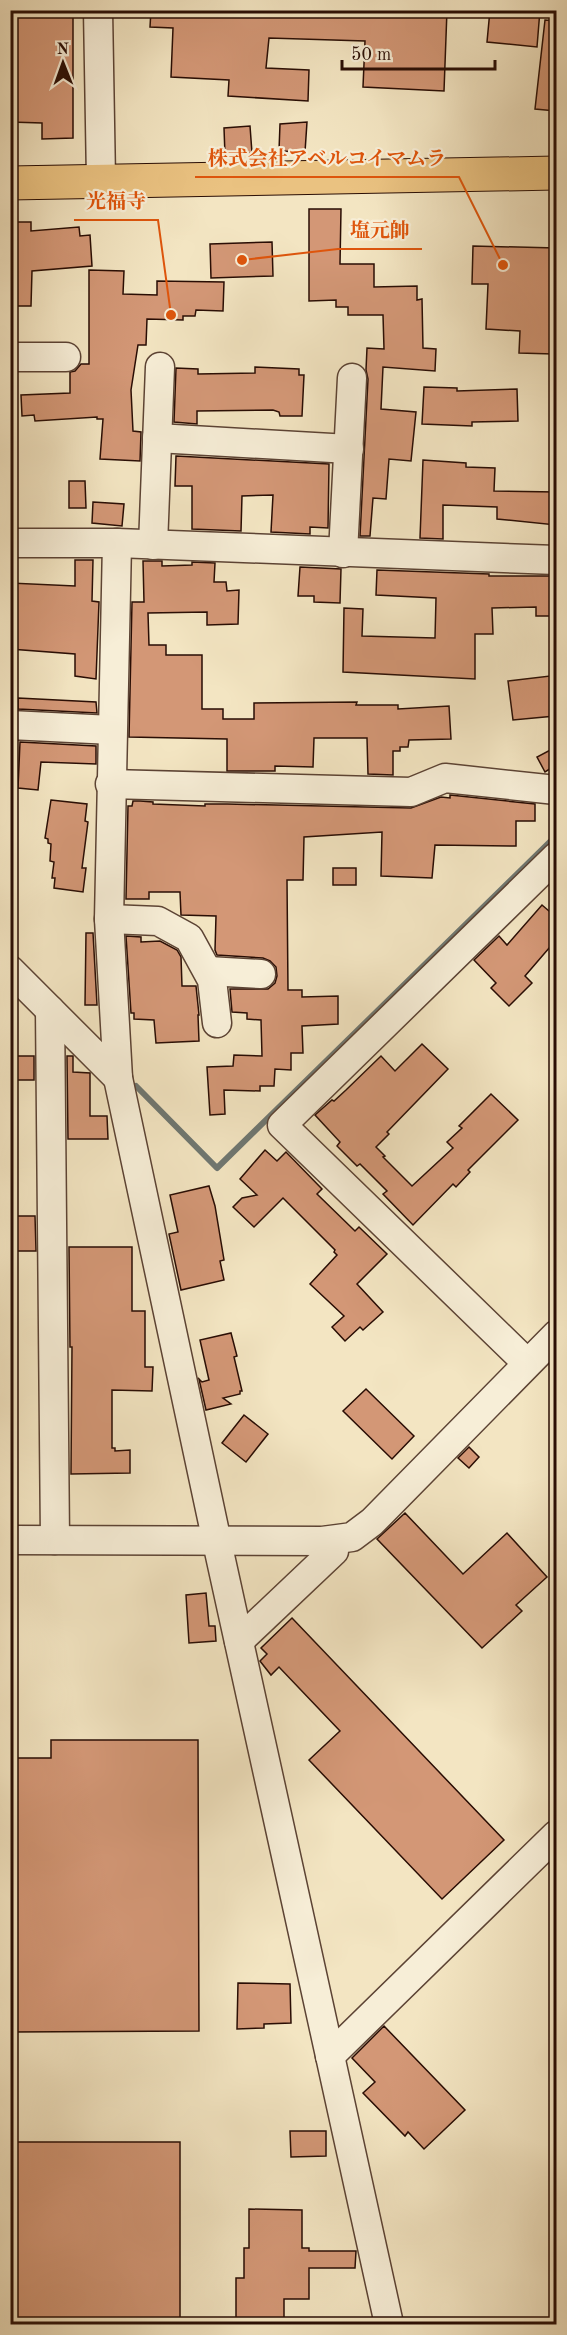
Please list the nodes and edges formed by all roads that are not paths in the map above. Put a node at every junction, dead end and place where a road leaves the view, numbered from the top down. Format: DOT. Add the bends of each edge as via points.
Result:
graph roads {
  1 [pos="98,10"];
  2 [pos="556,173"];
  3 [pos="101,180"];
  4 [pos="10,183"];
  5 [pos="10,357"];
  6 [pos="66,357"];
  7 [pos="160,367"];
  8 [pos="352,378"];
  9 [pos="157,438"];
  10 [pos="349,449"];
  11 [pos="10,543"];
  12 [pos="117,543"];
  13 [pos="153,545"];
  14 [pos="343,553"];
  15 [pos="556,560"];
  16 [pos="10,725"];
  17 [pos="112,730"];
  18 [pos="111,784"];
  19 [pos="556,790"];
  20 [pos="556,857"];
  21 [pos="109,920"];
  22 [pos="10,970"];
  23 [pos="208,972"];
  24 [pos="261,974"];
  25 [pos="50,1010"];
  26 [pos="217,1023"];
  27 [pos="118,1078"];
  28 [pos="556,1335"];
  29 [pos="527,1363"];
  30 [pos="10,1540"];
  31 [pos="55,1540"];
  32 [pos="217,1542"];
  33 [pos="334,1551"];
  34 [pos="239,1641"];
  35 [pos="556,1835"];
  36 [pos="330,2056"];
  37 [pos="389,2325"];
  1 -- 3 [label="street"];
  2 -- 3 [label="main road"];
  3 -- 4 [label="main road"];
  5 -- 6 [label="street"];
  7 -- 9 [label="street"];
  8 -- 10 [label="street"];
  9 -- 10 [label="street"];
  9 -- 13 [label="street"];
  10 -- 14 [label="street"];
  11 -- 12 [label="street"];
  12 -- 13 [label="street"];
  12 -- 17 [label="street"];
  13 -- 14 [label="street"];
  14 -- 15 [label="street"];
  16 -- 17 [label="street"];
  17 -- 18 [label="street"];
  18 -- 19 [label="street" via="411,792 446,778"];
  18 -- 21 [label="street"];
  20 -- 29 [label="street" via="282,1125"];
  21 -- 23 [label="street" via="158,921 179,932 189,938"];
  21 -- 27 [label="street"];
  22 -- 25 [label="street"];
  23 -- 24 [label="street"];
  23 -- 26 [label="street"];
  25 -- 27 [label="street"];
  25 -- 31 [label="street"];
  27 -- 32 [label="street"];
  28 -- 29 [label="street"];
  29 -- 32 [label="street" via="372,1522 352,1537"];
  30 -- 31 [label="street"];
  31 -- 32 [label="street"];
  32 -- 34 [label="street"];
  33 -- 34 [label="street"];
  34 -- 36 [label="street"];
  35 -- 36 [label="street"];
  36 -- 37 [label="street"];
}
